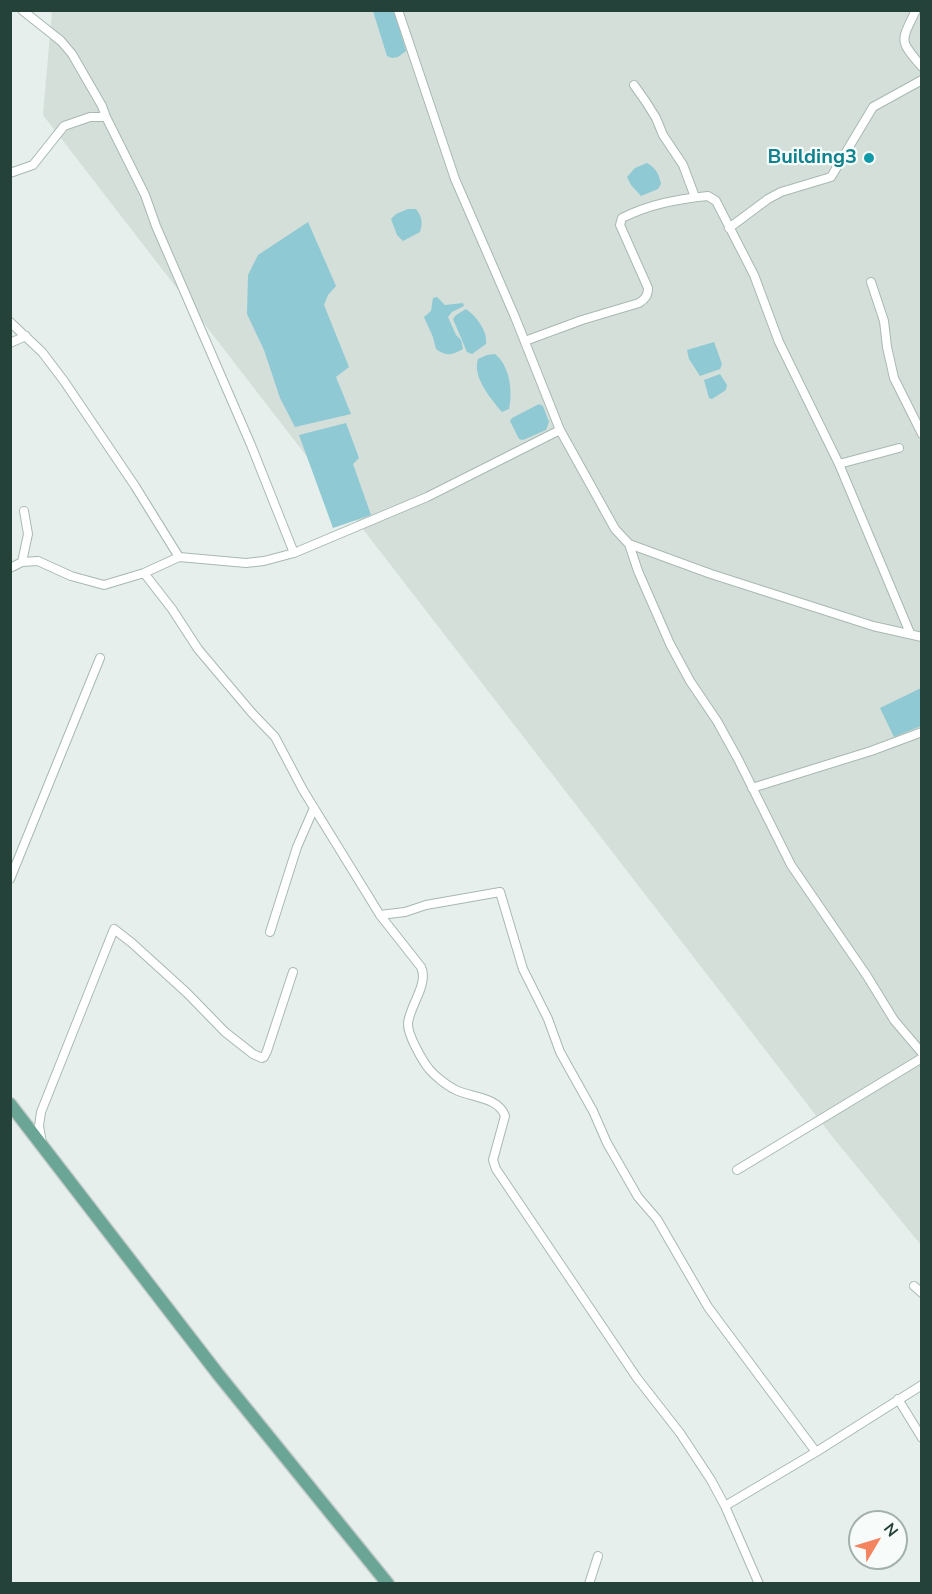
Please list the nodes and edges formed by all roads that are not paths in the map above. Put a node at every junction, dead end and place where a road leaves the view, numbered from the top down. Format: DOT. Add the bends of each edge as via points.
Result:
graph roads {
  1 [pos="22,10"];
  2 [pos="398,10"];
  3 [pos="916,10"];
  4 [pos="921,67"];
  5 [pos="921,80"];
  6 [pos="633,85"];
  7 [pos="106,117"];
  8 [pos="10,173"];
  9 [pos="695,197"];
  10 [pos="729,228"];
  11 [pos="871,282"];
  12 [pos="10,322"];
  13 [pos="26,336"];
  14 [pos="525,341"];
  15 [pos="10,343"];
  16 [pos="560,430"];
  17 [pos="921,434"];
  18 [pos="899,448"];
  19 [pos="839,464"];
  20 [pos="24,511"];
  21 [pos="629,544"];
  22 [pos="294,553"];
  23 [pos="179,557"];
  24 [pos="22,562"];
  25 [pos="10,567"];
  26 [pos="144,573"];
  27 [pos="910,633"];
  28 [pos="921,637"];
  29 [pos="100,658"];
  30 [pos="921,732"];
  31 [pos="752,788"];
  32 [pos="314,808"];
  33 [pos="10,879"];
  34 [pos="380,915"];
  35 [pos="270,932"];
  36 [pos="293,972"];
  37 [pos="921,1056"];
  38 [pos="10,1104"];
  39 [pos="43,1147"];
  40 [pos="737,1170"];
  41 [pos="914,1286"];
  42 [pos="921,1293"];
  43 [pos="921,1385"];
  44 [pos="898,1400"];
  45 [pos="921,1438"];
  46 [pos="816,1452"];
  47 [pos="725,1506"];
  48 [pos="598,1556"];
  49 [pos="388,1584"];
  50 [pos="589,1584"];
  51 [pos="759,1584"];
  1 -- 7 [label="street" via="72,54"];
  2 -- 14 [label="street" via="454,179"];
  3 -- 4 [label="street" via="903,44"];
  5 -- 10 [label="street" via="873,107 831,177 781,192"];
  6 -- 9 [label="street" via="683,165"];
  7 -- 8 [label="street" via="90,117 64,126 33,165"];
  7 -- 22 [label="street" via="145,195"];
  9 -- 10 [label="street" via="708,196 716,201"];
  9 -- 14 [label="street" via="671,200 622,218 620,225 648,296 639,303"];
  10 -- 19 [label="street"];
  11 -- 17 [label="street" via="884,321 894,378"];
  12 -- 13 [label="street"];
  13 -- 15 [label="street"];
  13 -- 23 [label="street" via="64,381"];
  14 -- 16 [label="street"];
  16 -- 21 [label="street" via="615,529"];
  16 -- 22 [label="street" via="427,497"];
  18 -- 19 [label="street"];
  19 -- 27 [label="street"];
  20 -- 24 [label="street" via="28,534"];
  21 -- 27 [label="street" via="873,626"];
  21 -- 31 [label="street" via="670,644"];
  22 -- 23 [label="street" via="246,563"];
  23 -- 26 [label="street"];
  24 -- 25 [label="street"];
  24 -- 26 [label="street" via="38,561 104,585"];
  26 -- 32 [label="street" via="198,649 275,737"];
  27 -- 28 [label="street"];
  29 -- 33 [label="street"];
  30 -- 31 [label="street"];
  31 -- 37 [label="street" via="790,866"];
  32 -- 34 [label="street"];
  32 -- 35 [label="street"];
  34 -- 46 [label="street" via="500,892 523,969 607,1143 708,1307"];
  34 -- 47 [label="street" via="424,973 408,1025 429,1069 455,1090 485,1099 503,1111 493,1160 496,1169 637,1378 689,1445"];
  36 -- 39 [label="street" via="262,1058 225,1032 114,929 41,1112"];
  37 -- 40 [label="street"];
  38 -- 39 [label="main road"];
  39 -- 49 [label="main road" via="211,1365"];
  41 -- 42 [label="street"];
  43 -- 44 [label="street"];
  44 -- 45 [label="street"];
  44 -- 46 [label="street"];
  46 -- 47 [label="street"];
  47 -- 51 [label="street"];
  48 -- 50 [label="street"];
}
